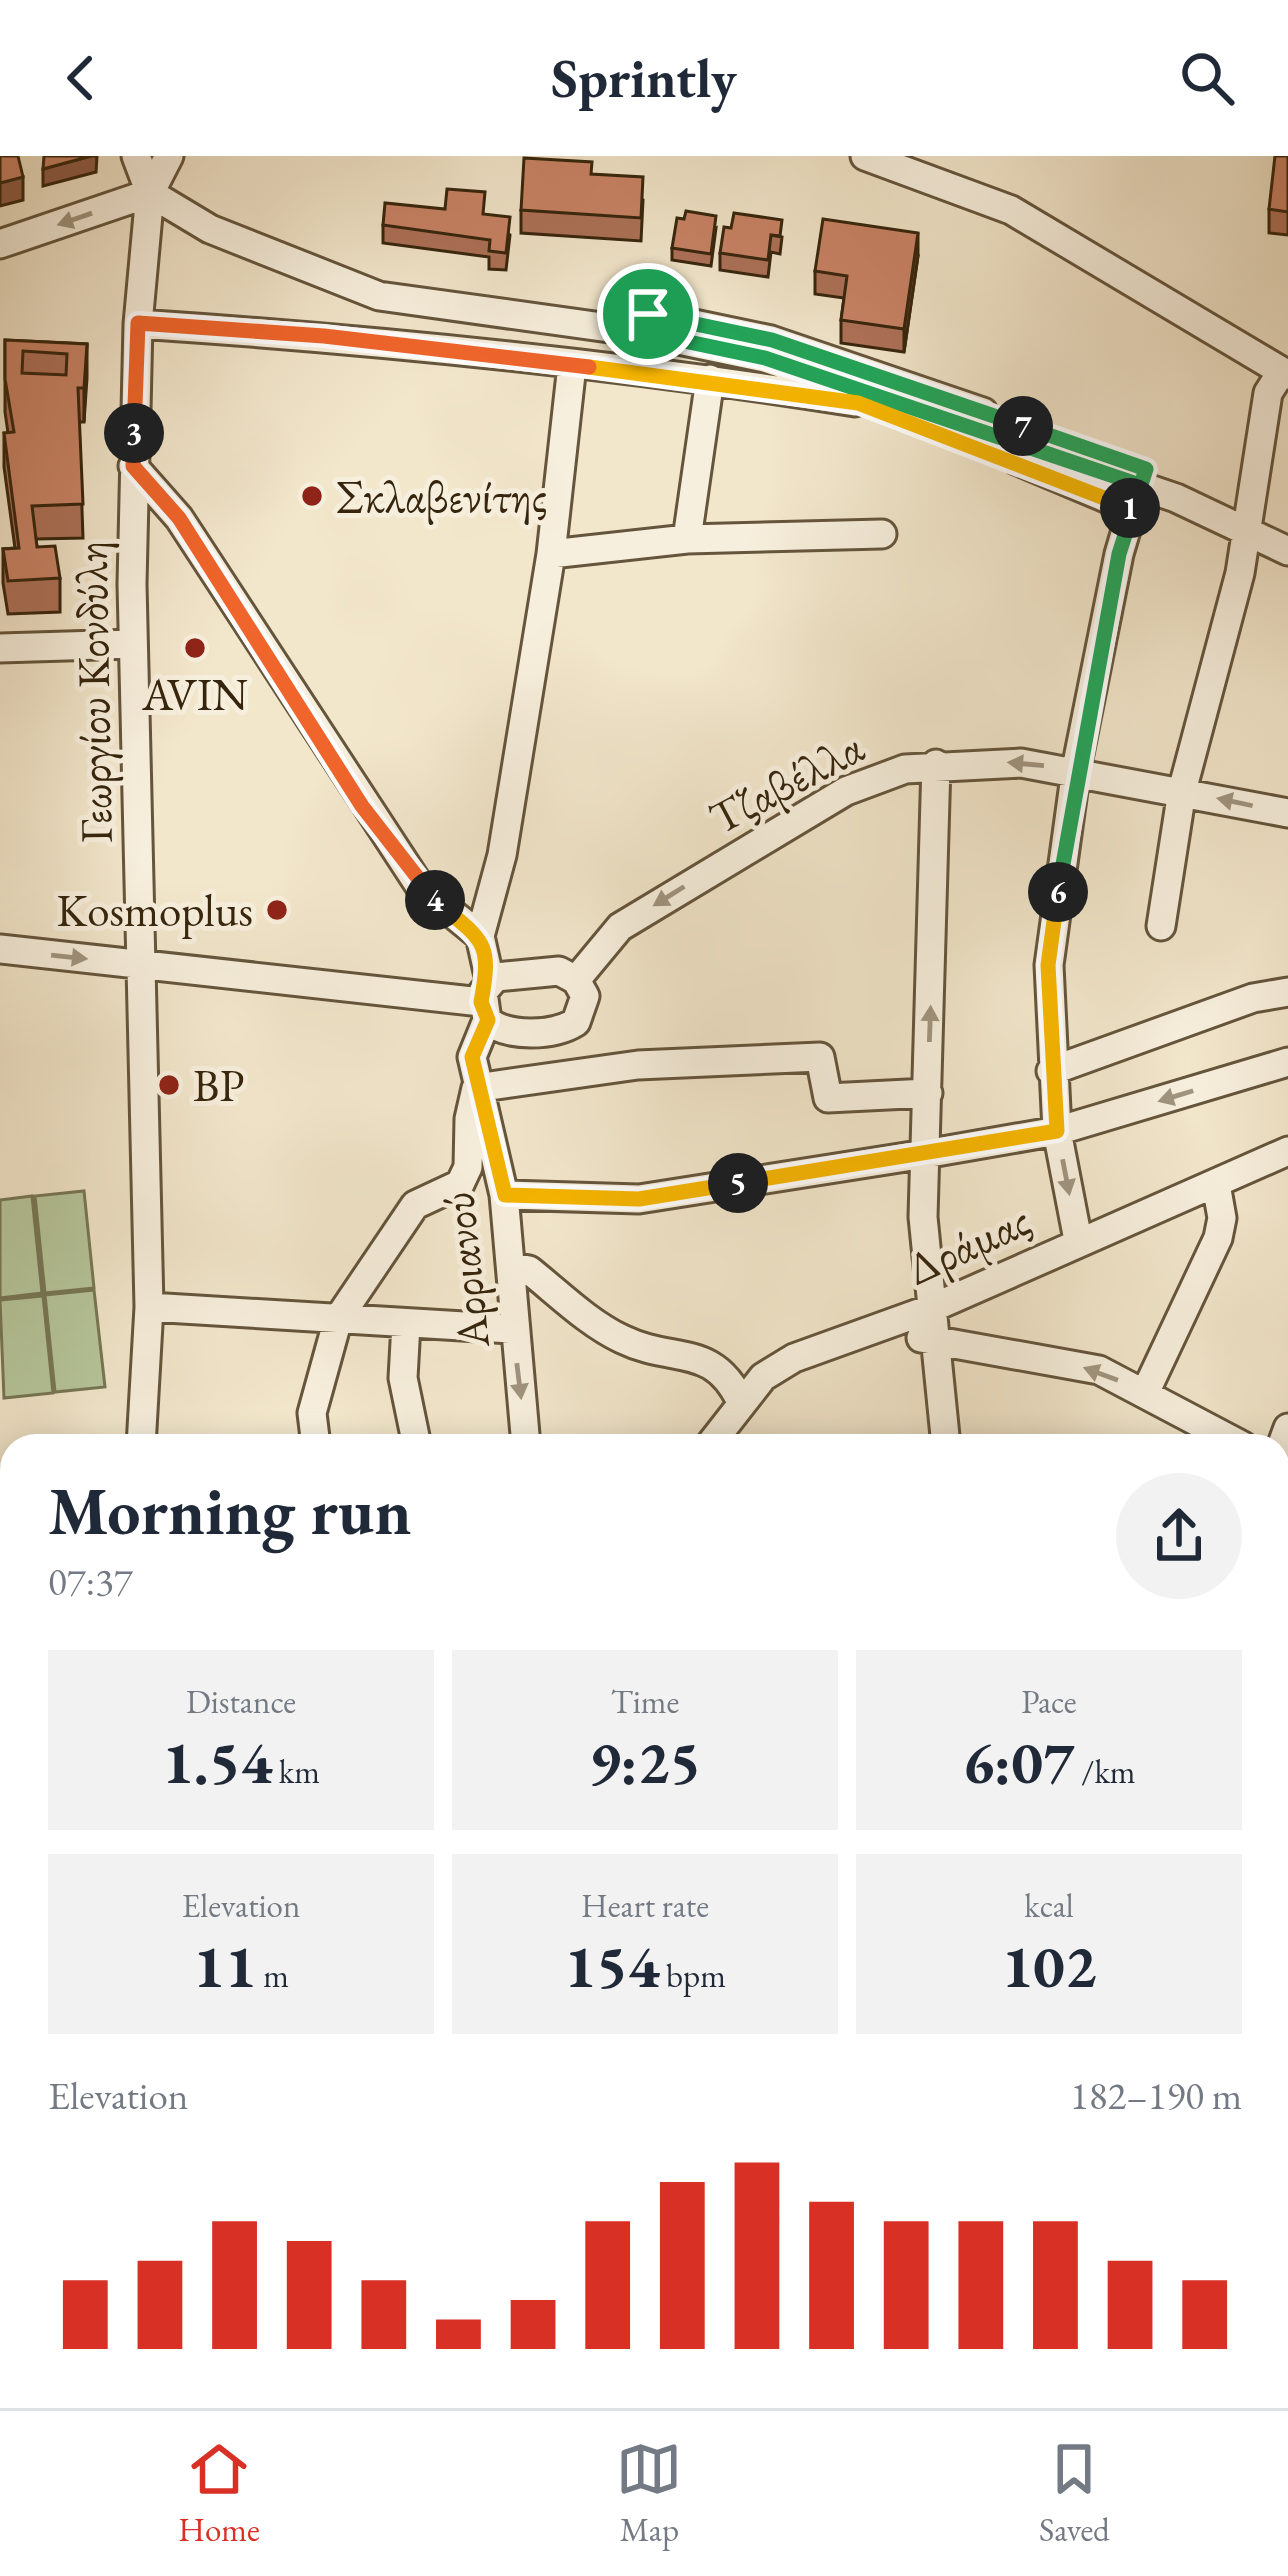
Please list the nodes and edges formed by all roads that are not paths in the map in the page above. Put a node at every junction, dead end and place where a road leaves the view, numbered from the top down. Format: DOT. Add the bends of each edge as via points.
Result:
graph roads {
  1 [pos="136,156"];
  2 [pos="169,156"];
  3 [pos="865,156"];
  4 [pos="150,193"];
  5 [pos="0,244"];
  6 [pos="138,323"];
  7 [pos="572,365"];
  8 [pos="1285,373"];
  9 [pos="710,379"];
  10 [pos="133,466"];
  11 [pos="1139,488"];
  12 [pos="1249,520"];
  13 [pos="1288,532"];
  14 [pos="882,534"];
  15 [pos="687,539"];
  16 [pos="1288,551"];
  17 [pos="551,554"];
  18 [pos="133,644"];
  19 [pos="0,648"];
  20 [pos="936,764"];
  21 [pos="1076,770"];
  22 [pos="1182,791"];
  23 [pos="1288,813"];
  24 [pos="1161,926"];
  25 [pos="480,936"];
  26 [pos="0,949"];
  27 [pos="139,964"];
  28 [pos="576,980"];
  29 [pos="1288,992"];
  30 [pos="486,1001"];
  31 [pos="1288,1062"];
  32 [pos="1052,1071"];
  33 [pos="476,1088"];
  34 [pos="928,1093"];
  35 [pos="1057,1131"];
  36 [pos="1288,1151"];
  37 [pos="925,1154"];
  38 [pos="1216,1184"];
  39 [pos="505,1195"];
  40 [pos="1078,1240"];
  41 [pos="512,1268"];
  42 [pos="148,1307"];
  43 [pos="930,1309"];
  44 [pos="338,1319"];
  45 [pos="406,1324"];
  46 [pos="512,1329"];
  47 [pos="877,1330"];
  48 [pos="933,1341"];
  49 [pos="777,1367"];
  50 [pos="727,1372"];
  51 [pos="1144,1393"];
  52 [pos="741,1402"];
  53 [pos="142,1434"];
  54 [pos="315,1434"];
  55 [pos="415,1434"];
  56 [pos="525,1434"];
  57 [pos="721,1434"];
  58 [pos="945,1434"];
  59 [pos="1221,1434"];
  1 -- 4 [label="street, Γεωργίου Κονδύλη"];
  2 -- 4 [label="street"];
  3 -- 8 [label="street" via="1030,220"];
  4 -- 5 [label="street, one-way"];
  4 -- 6 [label="street, Γεωργίου Κονδύλη"];
  4 -- 11 [label="street" via="211,229 354,283 772,340"];
  6 -- 7 [label="street"];
  6 -- 10 [label="street, Γεωργίου Κονδύλη"];
  7 -- 9 [label="street"];
  7 -- 17 [label="street"];
  8 -- 12 [label="street" via="1268,393"];
  9 -- 11 [label="street" via="858,403"];
  9 -- 15 [label="street"];
  10 -- 18 [label="street, Γεωργίου Κονδύλη"];
  10 -- 25 [label="street" via="179,518 421,888"];
  11 -- 12 [label="street"];
  11 -- 21 [label="street"];
  12 -- 13 [label="street"];
  12 -- 16 [label="street"];
  12 -- 22 [label="street"];
  14 -- 15 [label="street"];
  15 -- 17 [label="street"];
  17 -- 25 [label="street" via="502,855"];
  18 -- 19 [label="street"];
  18 -- 27 [label="street, Γεωργίου Κονδύλη"];
  21 -- 20 [label="street, Τζαβέλλα, one-way"];
  20 -- 28 [label="street, Τζαβέλλα, one-way" via="846,791 734,854 620,927"];
  34 -- 20 [label="street, one-way"];
  21 -- 22 [label="street, Τζαβέλλα"];
  21 -- 32 [label="street" via="1048,965"];
  23 -- 22 [label="street, Τζαβέλλα, one-way"];
  22 -- 24 [label="street"];
  25 -- 30 [label="street"];
  26 -- 27 [label="street, one-way"];
  27 -- 30 [label="street"];
  27 -- 42 [label="street, Γεωργίου Κονδύλη"];
  28 -- 30 [label="street" via="559,971 505,973"];
  28 -- 30 [label="street" via="584,1006 568,1027 514,1031"];
  29 -- 32 [label="street"];
  30 -- 33 [label="street, Αρριανού" via="472,1057"];
  31 -- 35 [label="street, one-way"];
  32 -- 35 [label="street"];
  33 -- 34 [label="street" via="638,1065 820,1057 828,1098"];
  33 -- 39 [label="street, Αρριανού"];
  33 -- 44 [label="street" via="460,1184 415,1205"];
  34 -- 37 [label="street"];
  35 -- 37 [label="street"];
  35 -- 40 [label="street, one-way"];
  36 -- 38 [label="street, Δράμας"];
  37 -- 39 [label="street" via="639,1199"];
  37 -- 43 [label="street"];
  38 -- 40 [label="street, Δράμας"];
  38 -- 51 [label="street" via="1218,1238"];
  39 -- 41 [label="street, Αρριανού"];
  40 -- 43 [label="street, Δράμας"];
  41 -- 46 [label="street, Αρριανού"];
  41 -- 50 [label="street" via="529,1270 621,1339"];
  42 -- 44 [label="street"];
  42 -- 53 [label="street, Γεωργίου Κονδύλη"];
  43 -- 47 [label="street, Δράμας"];
  43 -- 48 [label="street"];
  44 -- 45 [label="street"];
  44 -- 54 [label="street" via="312,1413"];
  45 -- 46 [label="street"];
  45 -- 55 [label="street" via="403,1378"];
  46 -- 56 [label="street, Αρριανού, one-way"];
  47 -- 48 [label="street"];
  47 -- 49 [label="street, Δράμας"];
  51 -- 48 [label="street, one-way" via="1099,1370"];
  48 -- 58 [label="street"];
  49 -- 50 [label="street"];
  49 -- 52 [label="street, Δράμας"];
  50 -- 52 [label="street"];
  51 -- 59 [label="street"];
  52 -- 57 [label="street, Δράμας"];
}
